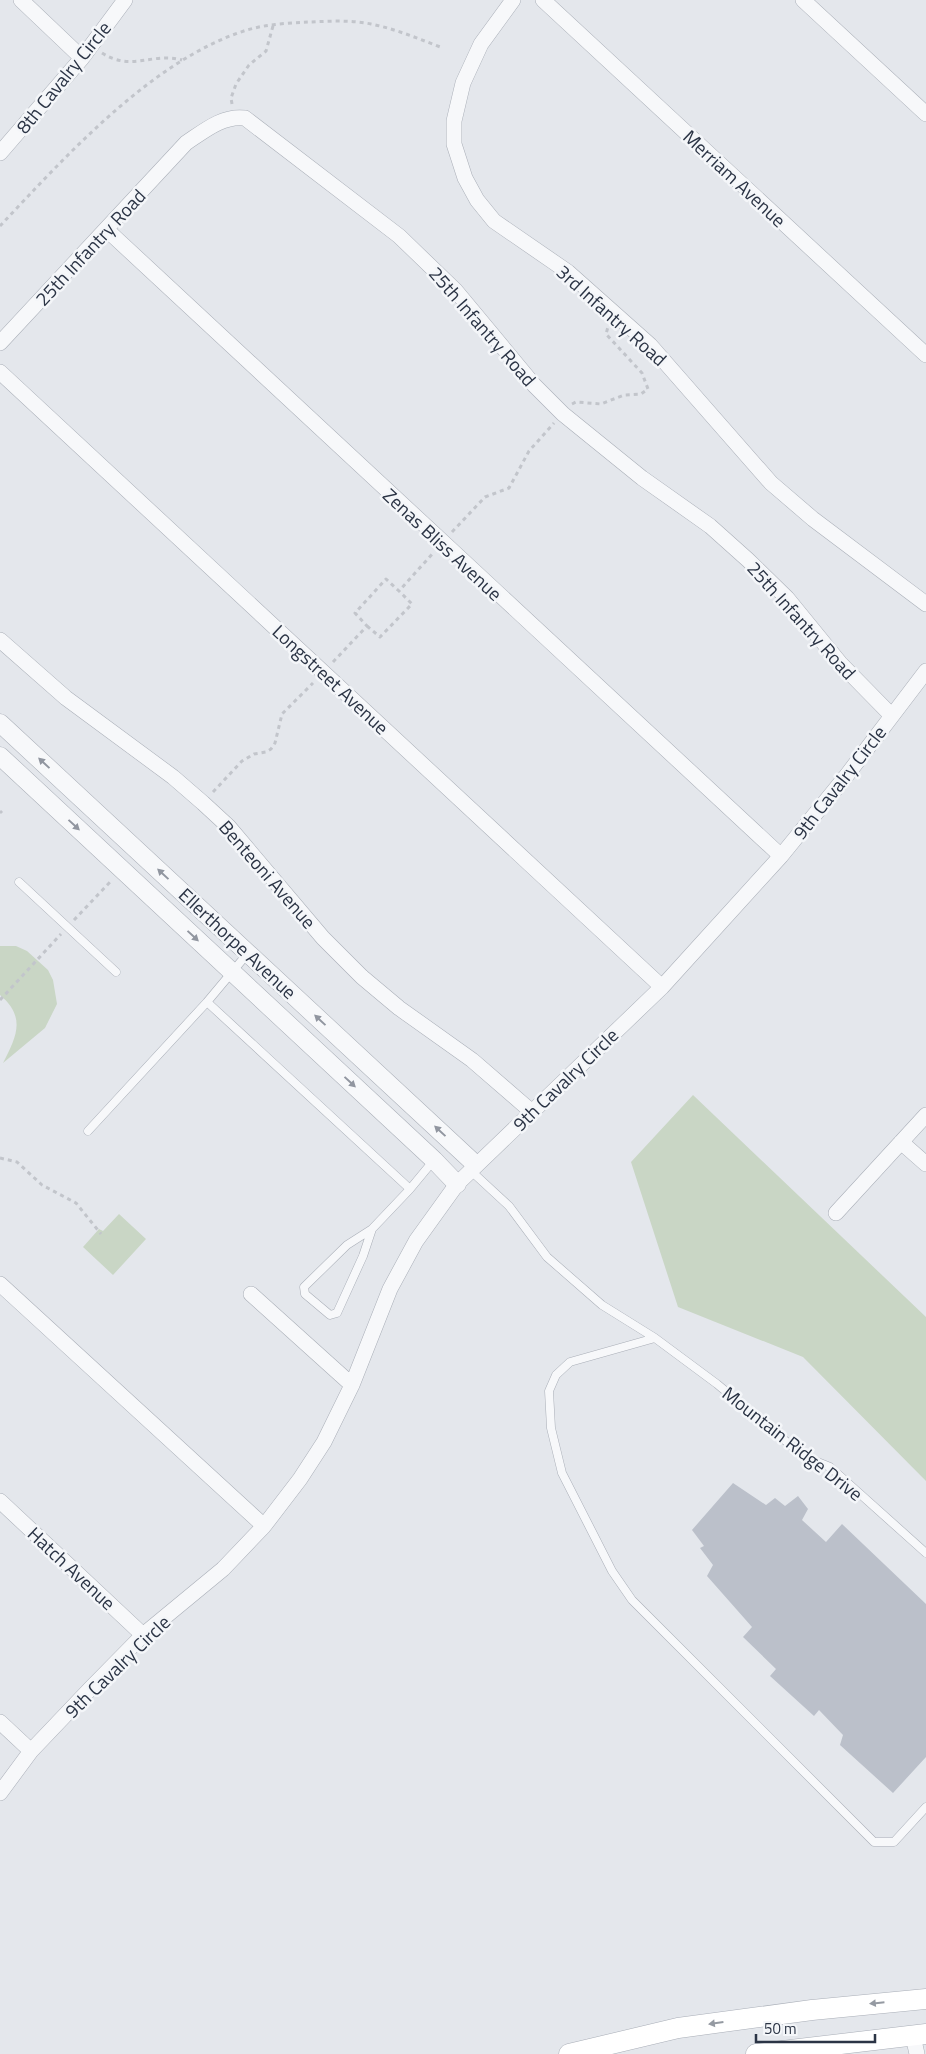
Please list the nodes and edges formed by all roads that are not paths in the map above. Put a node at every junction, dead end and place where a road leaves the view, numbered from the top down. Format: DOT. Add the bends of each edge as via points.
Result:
graph roads {
  1 [pos="21,0"];
  2 [pos="125,0"];
  3 [pos="513,0"];
  4 [pos="543,0"];
  5 [pos="803,0"];
  6 [pos="87,52"];
  7 [pos="926,114"];
  8 [pos="0,153"];
  9 [pos="107,230"];
  10 [pos="0,343"];
  11 [pos="926,355"];
  12 [pos="0,372"];
  13 [pos="926,604"];
  14 [pos="0,640"];
  15 [pos="926,671"];
  16 [pos="892,716"];
  17 [pos="0,723"];
  18 [pos="0,756"];
  19 [pos="781,856"];
  20 [pos="19,882"];
  21 [pos="248,953"];
  22 [pos="116,972"];
  23 [pos="232,972"];
  24 [pos="662,987"];
  25 [pos="207,1002"];
  26 [pos="532,1112"];
  27 [pos="926,1115"];
  28 [pos="88,1131"];
  29 [pos="901,1142"];
  30 [pos="434,1160"];
  31 [pos="926,1164"];
  32 [pos="473,1167"];
  33 [pos="457,1184"];
  34 [pos="410,1188"];
  35 [pos="836,1212"];
  36 [pos="372,1229"];
  37 [pos="0,1284"];
  38 [pos="251,1294"];
  39 [pos="655,1338"];
  40 [pos="352,1385"];
  41 [pos="0,1501"];
  42 [pos="264,1526"];
  43 [pos="926,1553"];
  44 [pos="143,1635"];
  45 [pos="0,1722"];
  46 [pos="31,1751"];
  47 [pos="0,1793"];
  48 [pos="926,1807"];
  49 [pos="926,1999"];
  50 [pos="918,2041"];
  51 [pos="569,2054"];
  52 [pos="756,2054"];
  1 -- 6 [label="street"];
  2 -- 6 [label="street, 8th Cavalry Circle"];
  3 -- 13 [label="street, 3rd Infantry Road" via="481,44 464,84 454,121 454,144 465,178 477,200 494,221 568,272 650,345 771,483 813,519"];
  4 -- 11 [label="street, Merriam Avenue"];
  5 -- 7 [label="street"];
  6 -- 8 [label="street, 8th Cavalry Circle"];
  9 -- 10 [label="street, 25th Infantry Road"];
  9 -- 16 [label="street, 25th Infantry Road" via="186,143 214,124 235,117 245,118 399,236 456,291 528,378 563,414 642,478 710,526 748,560 787,598 840,663"];
  9 -- 19 [label="street, Zenas Bliss Avenue"];
  12 -- 24 [label="street, Longstreet Avenue"];
  14 -- 26 [label="street, Benteoni Avenue" via="66,698 203,803 229,827 323,938 362,977 472,1060"];
  15 -- 16 [label="street, 9th Cavalry Circle"];
  16 -- 19 [label="street, 9th Cavalry Circle"];
  21 -- 17 [label="street, Ellerthorpe Avenue, one-way"];
  18 -- 23 [label="street, Ellerthorpe Avenue, one-way"];
  19 -- 24 [label="street, 9th Cavalry Circle"];
  20 -- 22 [label="lane"];
  21 -- 23 [label="lane"];
  32 -- 21 [label="street, Ellerthorpe Avenue, one-way"];
  23 -- 25 [label="lane"];
  23 -- 30 [label="street, Ellerthorpe Avenue, one-way"];
  24 -- 26 [label="street, 9th Cavalry Circle"];
  25 -- 28 [label="lane"];
  25 -- 34 [label="lane"];
  26 -- 32 [label="street, 9th Cavalry Circle"];
  27 -- 29 [label="street"];
  29 -- 31 [label="street"];
  29 -- 35 [label="street"];
  30 -- 33 [label="street, Ellerthorpe Avenue"];
  30 -- 34 [label="lane"];
  32 -- 33 [label="street, 9th Cavalry Circle"];
  32 -- 39 [label="lane, Mountain Ridge Drive" via="509,1206 547,1257 602,1305"];
  33 -- 40 [label="street, 9th Cavalry Circle" via="416,1240 390,1289"];
  34 -- 36 [label="lane"];
  36 -- 36 [label="lane" via="337,1313 330,1315 305,1294 304,1287 346,1245"];
  37 -- 42 [label="street"];
  38 -- 40 [label="street"];
  39 -- 43 [label="lane, Mountain Ridge Drive" via="805,1457 830,1467"];
  39 -- 48 [label="lane" via="570,1362 553,1379 549,1391 551,1428 562,1474 612,1571 632,1600 874,1842 894,1842"];
  40 -- 42 [label="street, 9th Cavalry Circle" via="324,1442"];
  41 -- 44 [label="street, Hatch Avenue"];
  42 -- 44 [label="street, 9th Cavalry Circle" via="223,1569"];
  44 -- 46 [label="street, 9th Cavalry Circle"];
  45 -- 46 [label="street"];
  46 -- 47 [label="street, 9th Cavalry Circle"];
  49 -- 51 [label="main road, one-way" via="678,2028"];
  50 -- 52 [label="main road"];
}
